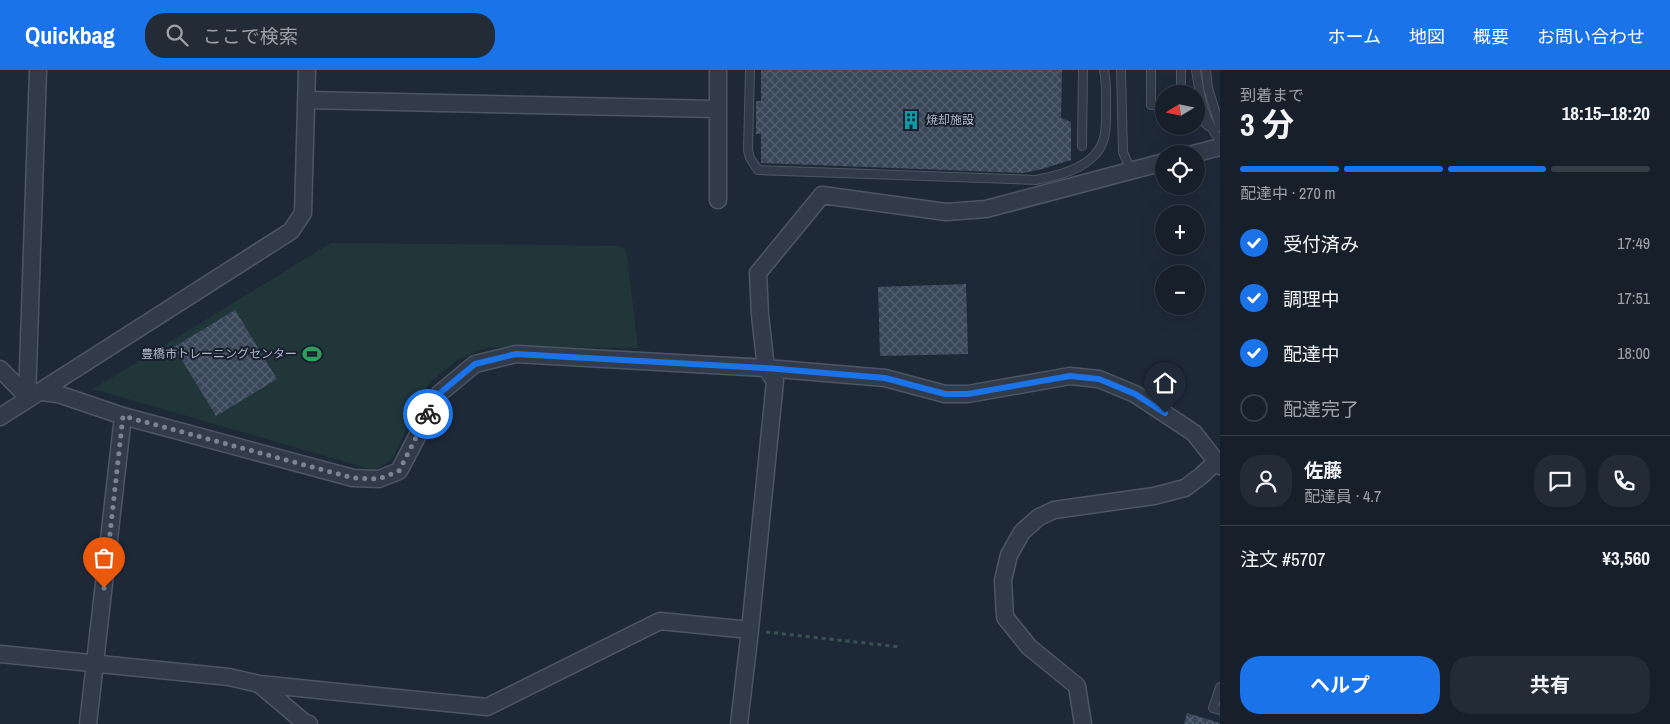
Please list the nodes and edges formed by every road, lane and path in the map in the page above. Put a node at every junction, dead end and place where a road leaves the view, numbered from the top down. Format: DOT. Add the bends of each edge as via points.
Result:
graph roads {
  1 [pos="38,70"];
  2 [pos="307,70"];
  3 [pos="718,70"];
  4 [pos="750,70"];
  5 [pos="1083,70"];
  6 [pos="1104,70"];
  7 [pos="1121,70"];
  8 [pos="1151,70"];
  9 [pos="1181,70"];
  10 [pos="1196,70"];
  11 [pos="1206,70"];
  12 [pos="1181,85"];
  13 [pos="306,100"];
  14 [pos="1155,105"];
  15 [pos="717,109"];
  16 [pos="1205,123"];
  17 [pos="1220,127"];
  18 [pos="1211,129"];
  19 [pos="1220,140"];
  20 [pos="1082,146"];
  21 [pos="1220,147"];
  22 [pos="1205,151"];
  23 [pos="1155,164"];
  24 [pos="1131,171"];
  25 [pos="718,200"];
  26 [pos="766,368"];
  27 [pos="0,369"];
  28 [pos="34,395"];
  29 [pos="123,416"];
  30 [pos="0,417"];
  31 [pos="1218,464"];
  32 [pos="750,630"];
  33 [pos="901,647"];
  34 [pos="0,654"];
  35 [pos="95,664"];
  36 [pos="259,684"];
  37 [pos="1220,687"];
  38 [pos="1220,710"];
  39 [pos="306,723"];
  40 [pos="88,724"];
  41 [pos="739,724"];
  42 [pos="1083,724"];
  1 -- 28 [label="street"];
  2 -- 13 [label="street"];
  3 -- 15 [label="street"];
  4 -- 6 [label="lane" via="748,150 758,170 788,168 1036,180 1086,163 1101,147 1105,134 1107,85"];
  5 -- 20 [label="lane"];
  7 -- 24 [label="lane" via="1123,152"];
  8 -- 14 [label="lane" via="1151,105"];
  9 -- 12 [label="lane"];
  10 -- 18 [label="lane" via="1204,112"];
  11 -- 17 [label="lane"];
  13 -- 15 [label="street"];
  13 -- 28 [label="street" via="304,212 291,231"];
  15 -- 25 [label="street"];
  16 -- 18 [label="lane"];
  18 -- 19 [label="lane"];
  21 -- 22 [label="street"];
  23 -- 24 [label="street"];
  24 -- 26 [label="street" via="966,212 822,195 758,273"];
  26 -- 29 [label="street" via="516,354 475,364 440,393 399,471 379,479 353,478"];
  26 -- 31 [label="street" via="885,378 945,394 968,394 1070,376 1099,379 1135,394 1194,432"];
  26 -- 32 [label="street" via="776,381"];
  27 -- 28 [label="street" via="22,391"];
  28 -- 29 [label="street" via="58,394"];
  28 -- 30 [label="street"];
  29 -- 35 [label="street"];
  31 -- 42 [label="street" via="1185,488 1154,496 1054,510 1039,517 1022,532 1010,555 1003,580 1005,617 1029,647 1077,686"];
  32 -- 33 [label="path"];
  32 -- 36 [label="street" via="660,621 487,707"];
  32 -- 41 [label="street"];
  34 -- 35 [label="street"];
  35 -- 36 [label="street" via="229,677"];
  35 -- 40 [label="street"];
  36 -- 39 [label="street"];
  37 -- 38 [label="lane" via="1213,708"];
}
